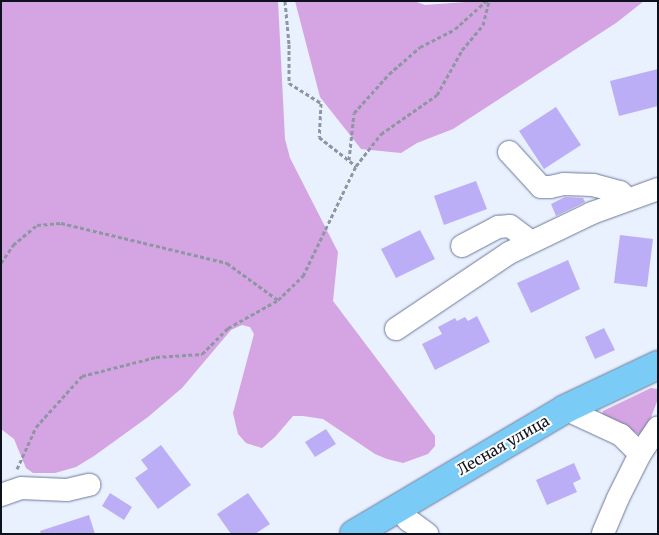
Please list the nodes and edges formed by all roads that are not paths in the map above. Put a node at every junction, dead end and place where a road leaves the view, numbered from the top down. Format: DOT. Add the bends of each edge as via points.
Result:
graph roads {
  1 [pos="509,152"];
  2 [pos="658,189"];
  3 [pos="628,199"];
  4 [pos="531,242"];
  5 [pos="462,246"];
  6 [pos="396,329"];
  7 [pos="658,365"];
  8 [pos="565,409"];
  9 [pos="658,427"];
  10 [pos="640,454"];
  11 [pos="89,484"];
  12 [pos="4,493"];
  13 [pos="397,507"];
  14 [pos="354,534"];
  15 [pos="427,534"];
  16 [pos="603,534"];
  1 -- 3 [label="lane" via="541,187 593,185 620,192"];
  2 -- 3 [label="lane"];
  3 -- 4 [label="lane"];
  4 -- 5 [label="lane" via="510,226 498,227"];
  4 -- 6 [label="lane" via="509,253"];
  7 -- 8 [label="main road, Лесная улица"];
  8 -- 10 [label="lane" via="621,434"];
  8 -- 13 [label="main road, Лесная улица"];
  9 -- 10 [label="lane"];
  10 -- 16 [label="lane"];
  11 -- 12 [label="lane" via="67,490 21,488"];
  13 -- 14 [label="main road, Лесная улица"];
  13 -- 15 [label="lane"];
}
